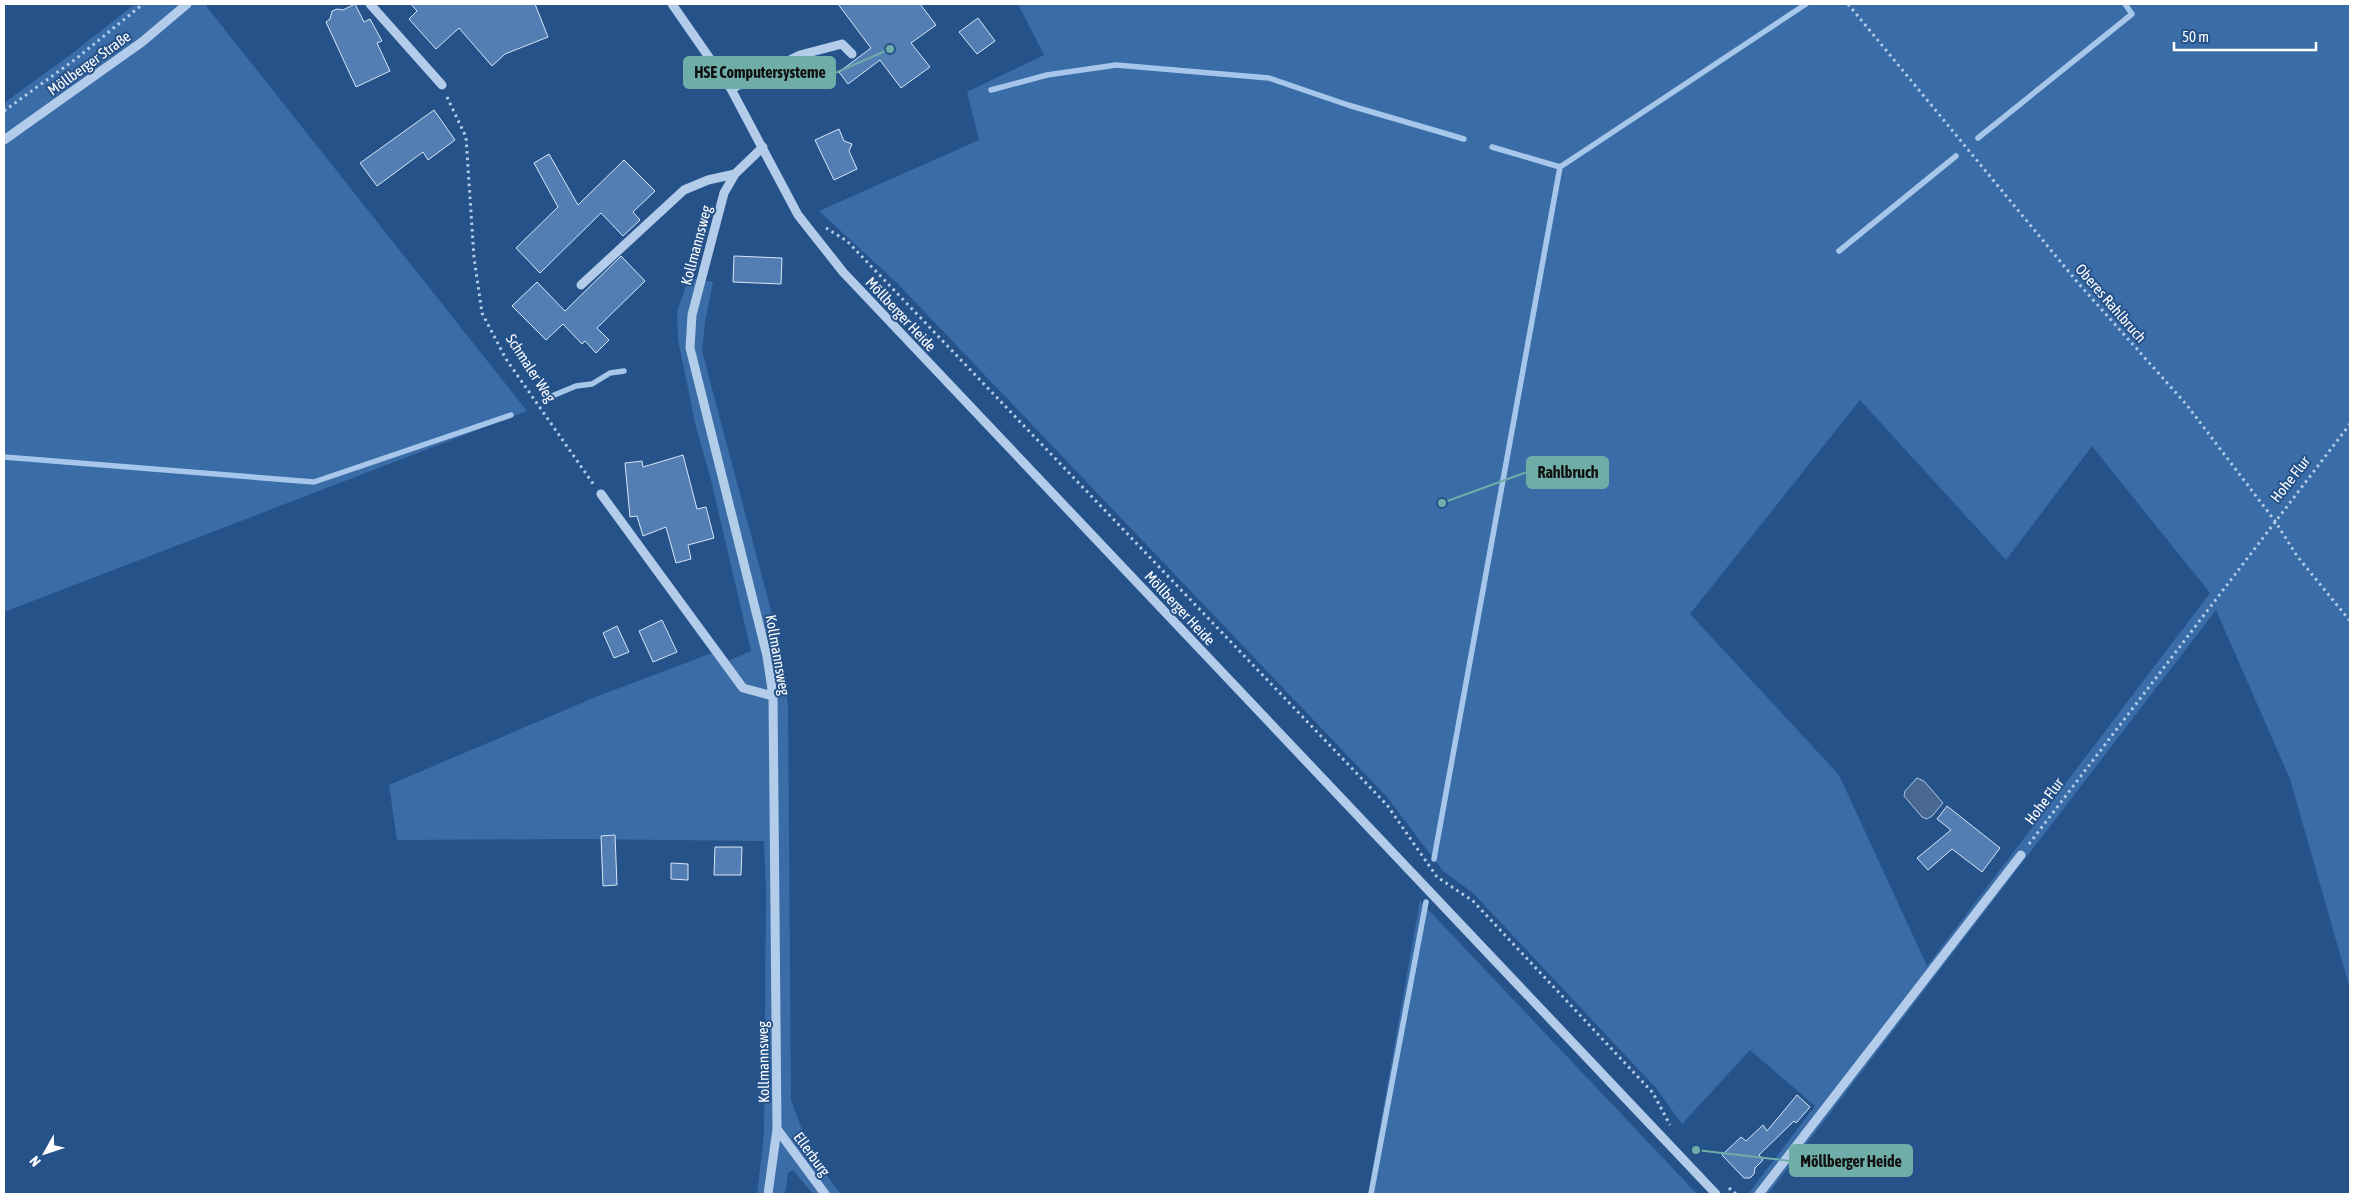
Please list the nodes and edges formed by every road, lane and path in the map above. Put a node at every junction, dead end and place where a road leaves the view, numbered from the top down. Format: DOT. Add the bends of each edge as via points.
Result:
graph roads {
  1 [pos="143,4"];
  2 [pos="187,4"];
  3 [pos="370,4"];
  4 [pos="672,4"];
  5 [pos="1848,4"];
  6 [pos="852,54"];
  7 [pos="442,85"];
  8 [pos="731,89"];
  9 [pos="4,110"];
  10 [pos="4,140"];
  11 [pos="763,147"];
  12 [pos="735,174"];
  13 [pos="824,226"];
  14 [pos="581,285"];
  15 [pos="2350,424"];
  16 [pos="601,494"];
  17 [pos="2275,521"];
  18 [pos="2350,621"];
  19 [pos="773,696"];
  20 [pos="2021,854"];
  21 [pos="1671,1128"];
  22 [pos="777,1129"];
  23 [pos="1723,1181"];
  24 [pos="768,1194"];
  25 [pos="825,1194"];
  26 [pos="1716,1194"];
  27 [pos="1736,1194"];
  28 [pos="1759,1194"];
  1 -- 9 [label="path" via="77,58"];
  2 -- 10 [label="street, Möllberger Straße" via="142,42"];
  3 -- 7 [label="street"];
  4 -- 8 [label="street, Möllberger Heide"];
  5 -- 17 [label="path, Oberes Rahlbruch" via="2078,283 2186,404"];
  6 -- 8 [label="street" via="842,44 800,55"];
  7 -- 16 [label="path, Schmaler Weg" via="466,138 474,258 482,313 506,359"];
  8 -- 11 [label="street, Möllberger Heide"];
  11 -- 12 [label="street, Kollmannsweg"];
  11 -- 26 [label="street, Möllberger Heide" via="798,215 843,272"];
  12 -- 14 [label="street" via="684,190"];
  12 -- 19 [label="street, Kollmannsweg" via="724,193 695,306 690,348 767,656"];
  13 -- 21 [label="path" via="847,241 1387,805 1437,877 1473,901 1653,1093"];
  15 -- 17 [label="path, Hohe Flur"];
  16 -- 19 [label="street" via="743,688"];
  17 -- 18 [label="path, Oberes Rahlbruch" via="2297,556"];
  17 -- 20 [label="path, Hohe Flur"];
  19 -- 22 [label="street, Kollmannsweg"];
  20 -- 28 [label="street"];
  22 -- 24 [label="street, Kollmannsweg"];
  22 -- 25 [label="street, Ellerburg"];
  23 -- 27 [label="path"];
}
